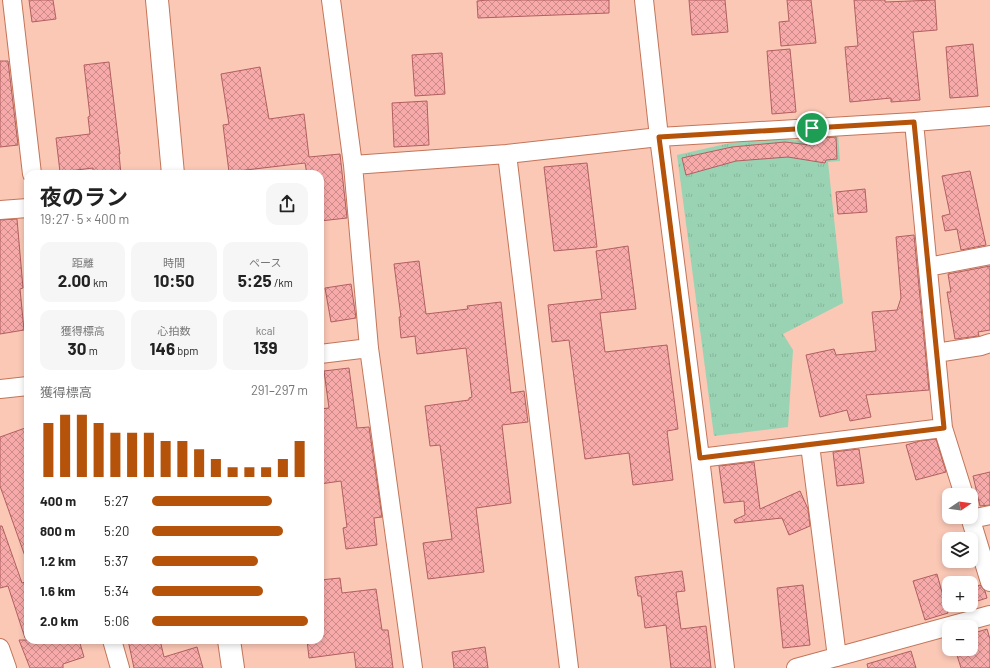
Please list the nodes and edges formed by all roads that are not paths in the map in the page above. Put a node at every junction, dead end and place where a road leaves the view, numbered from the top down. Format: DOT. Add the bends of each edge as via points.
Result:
graph roads {
  1 [pos="12,0"];
  2 [pos="157,0"];
  3 [pos="331,0"];
  4 [pos="644,0"];
  5 [pos="8,41"];
  6 [pos="990,116"];
  7 [pos="914,122"];
  8 [pos="659,137"];
  9 [pos="507,154"];
  10 [pos="353,165"];
  11 [pos="31,170"];
  12 [pos="173,170"];
  13 [pos="24,208"];
  14 [pos="0,210"];
  15 [pos="990,255"];
  16 [pos="928,267"];
  17 [pos="990,343"];
  18 [pos="369,348"];
  19 [pos="936,353"];
  20 [pos="324,354"];
  21 [pos="24,386"];
  22 [pos="0,389"];
  23 [pos="944,428"];
  24 [pos="810,445"];
  25 [pos="700,458"];
  26 [pos="962,488"];
  27 [pos="990,515"];
  28 [pos="978,517"];
  29 [pos="973,524"];
  30 [pos="990,582"];
  31 [pos="990,615"];
  32 [pos="113,644"];
  33 [pos="230,644"];
  34 [pos="0,648"];
  35 [pos="837,657"];
  36 [pos="8,668"];
  37 [pos="120,668"];
  38 [pos="233,668"];
  39 [pos="413,668"];
  40 [pos="569,668"];
  41 [pos="724,668"];
  42 [pos="796,668"];
  1 -- 5 [label="street"];
  2 -- 12 [label="street"];
  3 -- 10 [label="street"];
  4 -- 8 [label="street"];
  5 -- 11 [label="street"];
  6 -- 7 [label="street"];
  7 -- 8 [label="street"];
  7 -- 16 [label="street"];
  8 -- 9 [label="street"];
  8 -- 25 [label="street"];
  9 -- 10 [label="street"];
  9 -- 40 [label="street"];
  10 -- 18 [label="street"];
  13 -- 14 [label="street"];
  15 -- 16 [label="street"];
  16 -- 19 [label="street"];
  17 -- 19 [label="street"];
  18 -- 20 [label="street"];
  18 -- 39 [label="street"];
  19 -- 23 [label="street"];
  21 -- 22 [label="street"];
  23 -- 24 [label="street"];
  23 -- 26 [label="street"];
  24 -- 25 [label="street"];
  24 -- 35 [label="street"];
  25 -- 41 [label="street"];
  27 -- 28 [label="street"];
  29 -- 30 [label="street"];
  31 -- 35 [label="street"];
  32 -- 37 [label="street"];
  33 -- 38 [label="street"];
  34 -- 36 [label="street"];
  35 -- 42 [label="street"];
}
